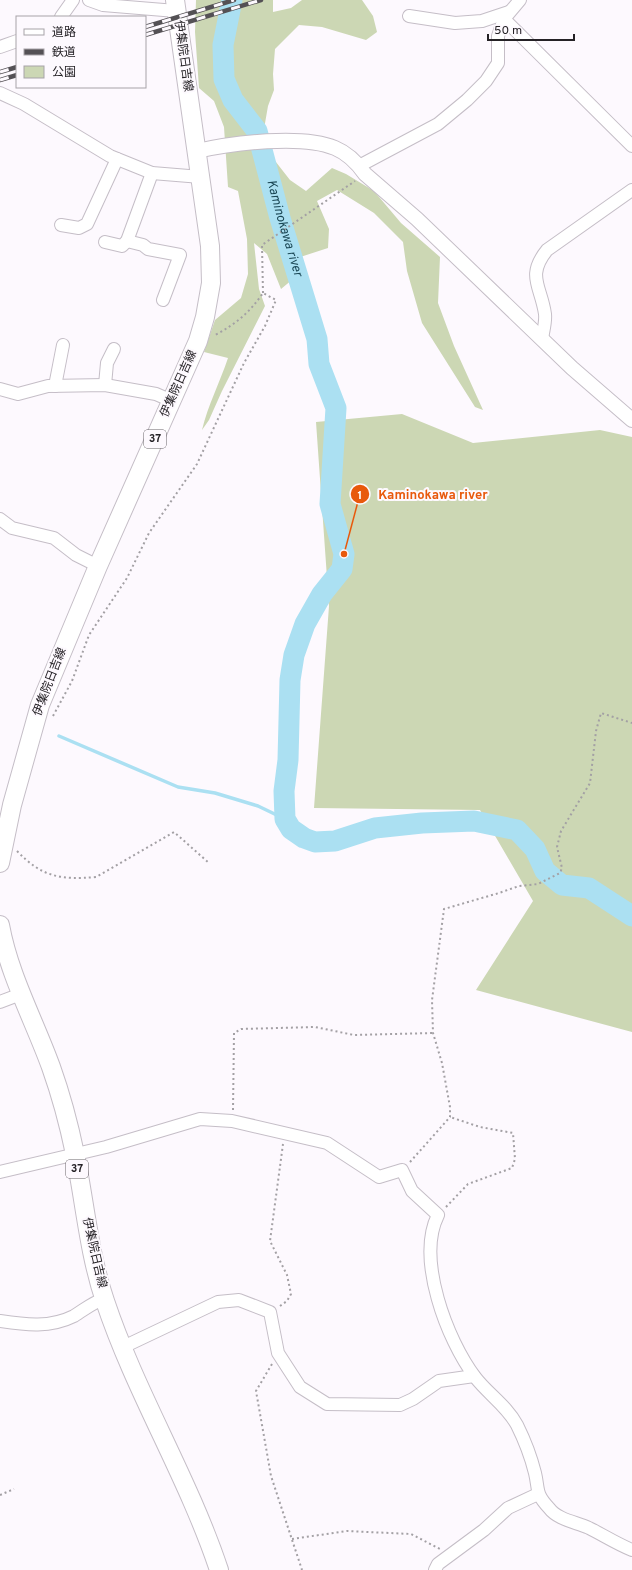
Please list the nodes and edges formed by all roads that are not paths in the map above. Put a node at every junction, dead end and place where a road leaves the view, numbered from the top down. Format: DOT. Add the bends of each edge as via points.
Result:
graph roads {
  1 [pos="73,0"];
  2 [pos="89,0"];
  3 [pos="520,0"];
  4 [pos="176,6"];
  5 [pos="62,16"];
  6 [pos="409,16"];
  7 [pos="507,16"];
  8 [pos="16,41"];
  9 [pos="0,47"];
  10 [pos="0,92"];
  11 [pos="632,146"];
  12 [pos="197,151"];
  13 [pos="117,159"];
  14 [pos="362,170"];
  15 [pos="152,173"];
  16 [pos="201,177"];
  17 [pos="632,190"];
  18 [pos="61,225"];
  19 [pos="127,241"];
  20 [pos="105,242"];
  21 [pos="163,300"];
  22 [pos="542,339"];
  23 [pos="63,345"];
  24 [pos="114,348"];
  25 [pos="105,385"];
  26 [pos="55,386"];
  27 [pos="0,388"];
  28 [pos="172,401"];
  29 [pos="632,420"];
  30 [pos="0,519"];
  31 [pos="98,566"];
  32 [pos="2,843"];
  33 [pos="0,863"];
  34 [pos="0,925"];
  35 [pos="21,994"];
  36 [pos="0,1002"];
  37 [pos="75,1154"];
  38 [pos="0,1172"];
  39 [pos="104,1299"];
  40 [pos="0,1322"];
  41 [pos="121,1348"];
  42 [pos="474,1376"];
  43 [pos="538,1494"];
  44 [pos="632,1550"];
  45 [pos="219,1570"];
  46 [pos="435,1570"];
  1 -- 5 [label="street"];
  2 -- 4 [label="street" via="103,5"];
  3 -- 7 [label="street"];
  4 -- 12 [label="main road, 伊集院日吉線 / 37"];
  6 -- 7 [label="street" via="455,23 482,22"];
  7 -- 11 [label="street"];
  7 -- 14 [label="street" via="498,36 498,63 486,81 438,124"];
  8 -- 9 [label="street"];
  10 -- 13 [label="street"];
  12 -- 14 [label="street" via="268,141 316,142 337,149"];
  12 -- 16 [label="main road, 伊集院日吉線 / 37"];
  13 -- 15 [label="street"];
  13 -- 18 [label="street" via="87,224 79,228"];
  14 -- 22 [label="street"];
  15 -- 16 [label="street"];
  15 -- 19 [label="street"];
  16 -- 28 [label="main road, 伊集院日吉線 / 37" via="210,246 211,283 198,341"];
  17 -- 22 [label="street" via="542,256 536,268 535,278 545,315"];
  19 -- 20 [label="street" via="122,246"];
  19 -- 21 [label="street" via="143,245 148,250 180,255"];
  22 -- 29 [label="street"];
  23 -- 26 [label="street"];
  24 -- 25 [label="street" via="107,363"];
  25 -- 26 [label="street"];
  25 -- 28 [label="street" via="156,394"];
  26 -- 27 [label="street" via="18,394"];
  28 -- 31 [label="main road, 伊集院日吉線 / 37"];
  30 -- 31 [label="street" via="12,528 54,538"];
  31 -- 32 [label="main road, 伊集院日吉線 / 37" via="40,705"];
  32 -- 33 [label="main road, 伊集院日吉線 / 37"];
  34 -- 35 [label="main road, 伊集院日吉線 / 37"];
  35 -- 36 [label="street"];
  35 -- 37 [label="main road, 伊集院日吉線 / 37" via="51,1068"];
  37 -- 38 [label="street"];
  37 -- 39 [label="main road, 伊集院日吉線 / 37" via="92,1253"];
  37 -- 42 [label="street" via="200,1119 233,1121 326,1144 379,1177 402,1170 412,1191 438,1215 432,1227 431,1266 452,1338"];
  39 -- 40 [label="street" via="74,1316 51,1324 30,1326"];
  39 -- 41 [label="main road, 伊集院日吉線 / 37"];
  41 -- 42 [label="street" via="218,1302 239,1300 270,1312 278,1353 300,1387 326,1404 400,1405 439,1381"];
  41 -- 45 [label="main road, 伊集院日吉線 / 37" via="197,1512"];
  42 -- 43 [label="street" via="517,1424 535,1473"];
  43 -- 44 [label="street" via="556,1515"];
  43 -- 46 [label="street" via="508,1508 484,1530 438,1564"];
}
